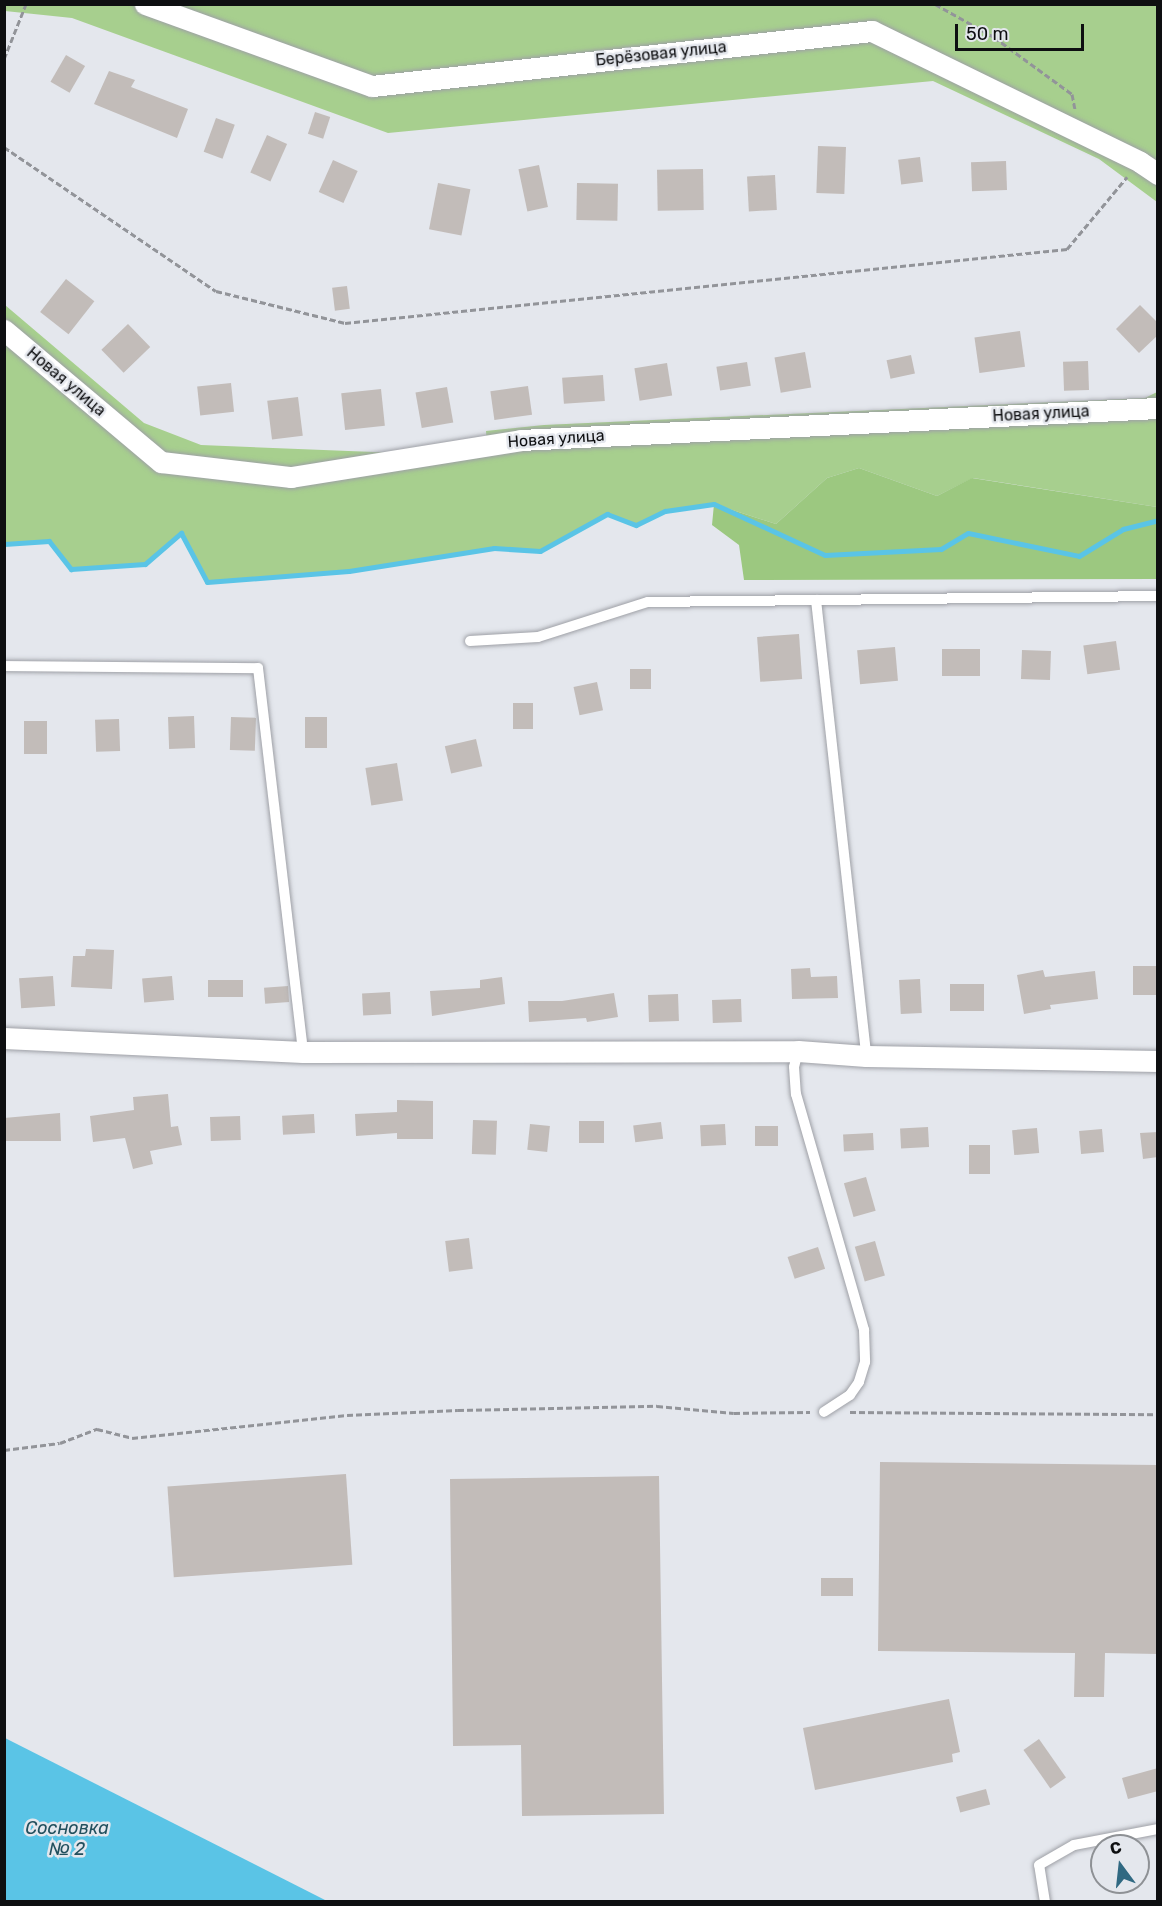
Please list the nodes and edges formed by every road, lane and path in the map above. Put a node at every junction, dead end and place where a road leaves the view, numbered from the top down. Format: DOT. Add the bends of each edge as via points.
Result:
graph roads {
  1 [pos="26,4"];
  2 [pos="145,4"];
  3 [pos="935,4"];
  4 [pos="4,59"];
  5 [pos="1078,132"];
  6 [pos="4,147"];
  7 [pos="1140,162"];
  8 [pos="1158,174"];
  9 [pos="4,330"];
  10 [pos="1158,408"];
  11 [pos="1158,596"];
  12 [pos="816,600"];
  13 [pos="470,641"];
  14 [pos="4,666"];
  15 [pos="4,1038"];
  16 [pos="798,1051"];
  17 [pos="303,1052"];
  18 [pos="866,1056"];
  19 [pos="1158,1061"];
  20 [pos="824,1412"];
  21 [pos="1158,1414"];
  22 [pos="4,1450"];
  23 [pos="1158,1829"];
  24 [pos="1045,1902"];
  1 -- 4 [label="path"];
  2 -- 5 [label="street, Берёзовая улица" via="372,86 872,31"];
  3 -- 5 [label="path" via="994,37 1072,94"];
  5 -- 7 [label="street, Берёзовая улица"];
  6 -- 7 [label="path" via="216,291 345,323 1067,249"];
  7 -- 8 [label="street, Берёзовая улица"];
  9 -- 10 [label="street, Новая улица" via="161,462 291,477 521,440"];
  11 -- 12 [label="lane"];
  12 -- 13 [label="lane" via="648,602 538,637"];
  12 -- 18 [label="lane"];
  14 -- 17 [label="lane" via="258,668"];
  15 -- 17 [label="street"];
  16 -- 17 [label="street"];
  16 -- 18 [label="street"];
  16 -- 20 [label="lane" via="794,1067 796,1094 864,1330 865,1362 859,1382 850,1395"];
  18 -- 19 [label="street"];
  20 -- 21 [label="path"];
  20 -- 22 [label="path" via="734,1413 657,1406 447,1410 347,1415 132,1438 97,1429 60,1443"];
  23 -- 24 [label="lane" via="1074,1845 1038,1865"];
}
